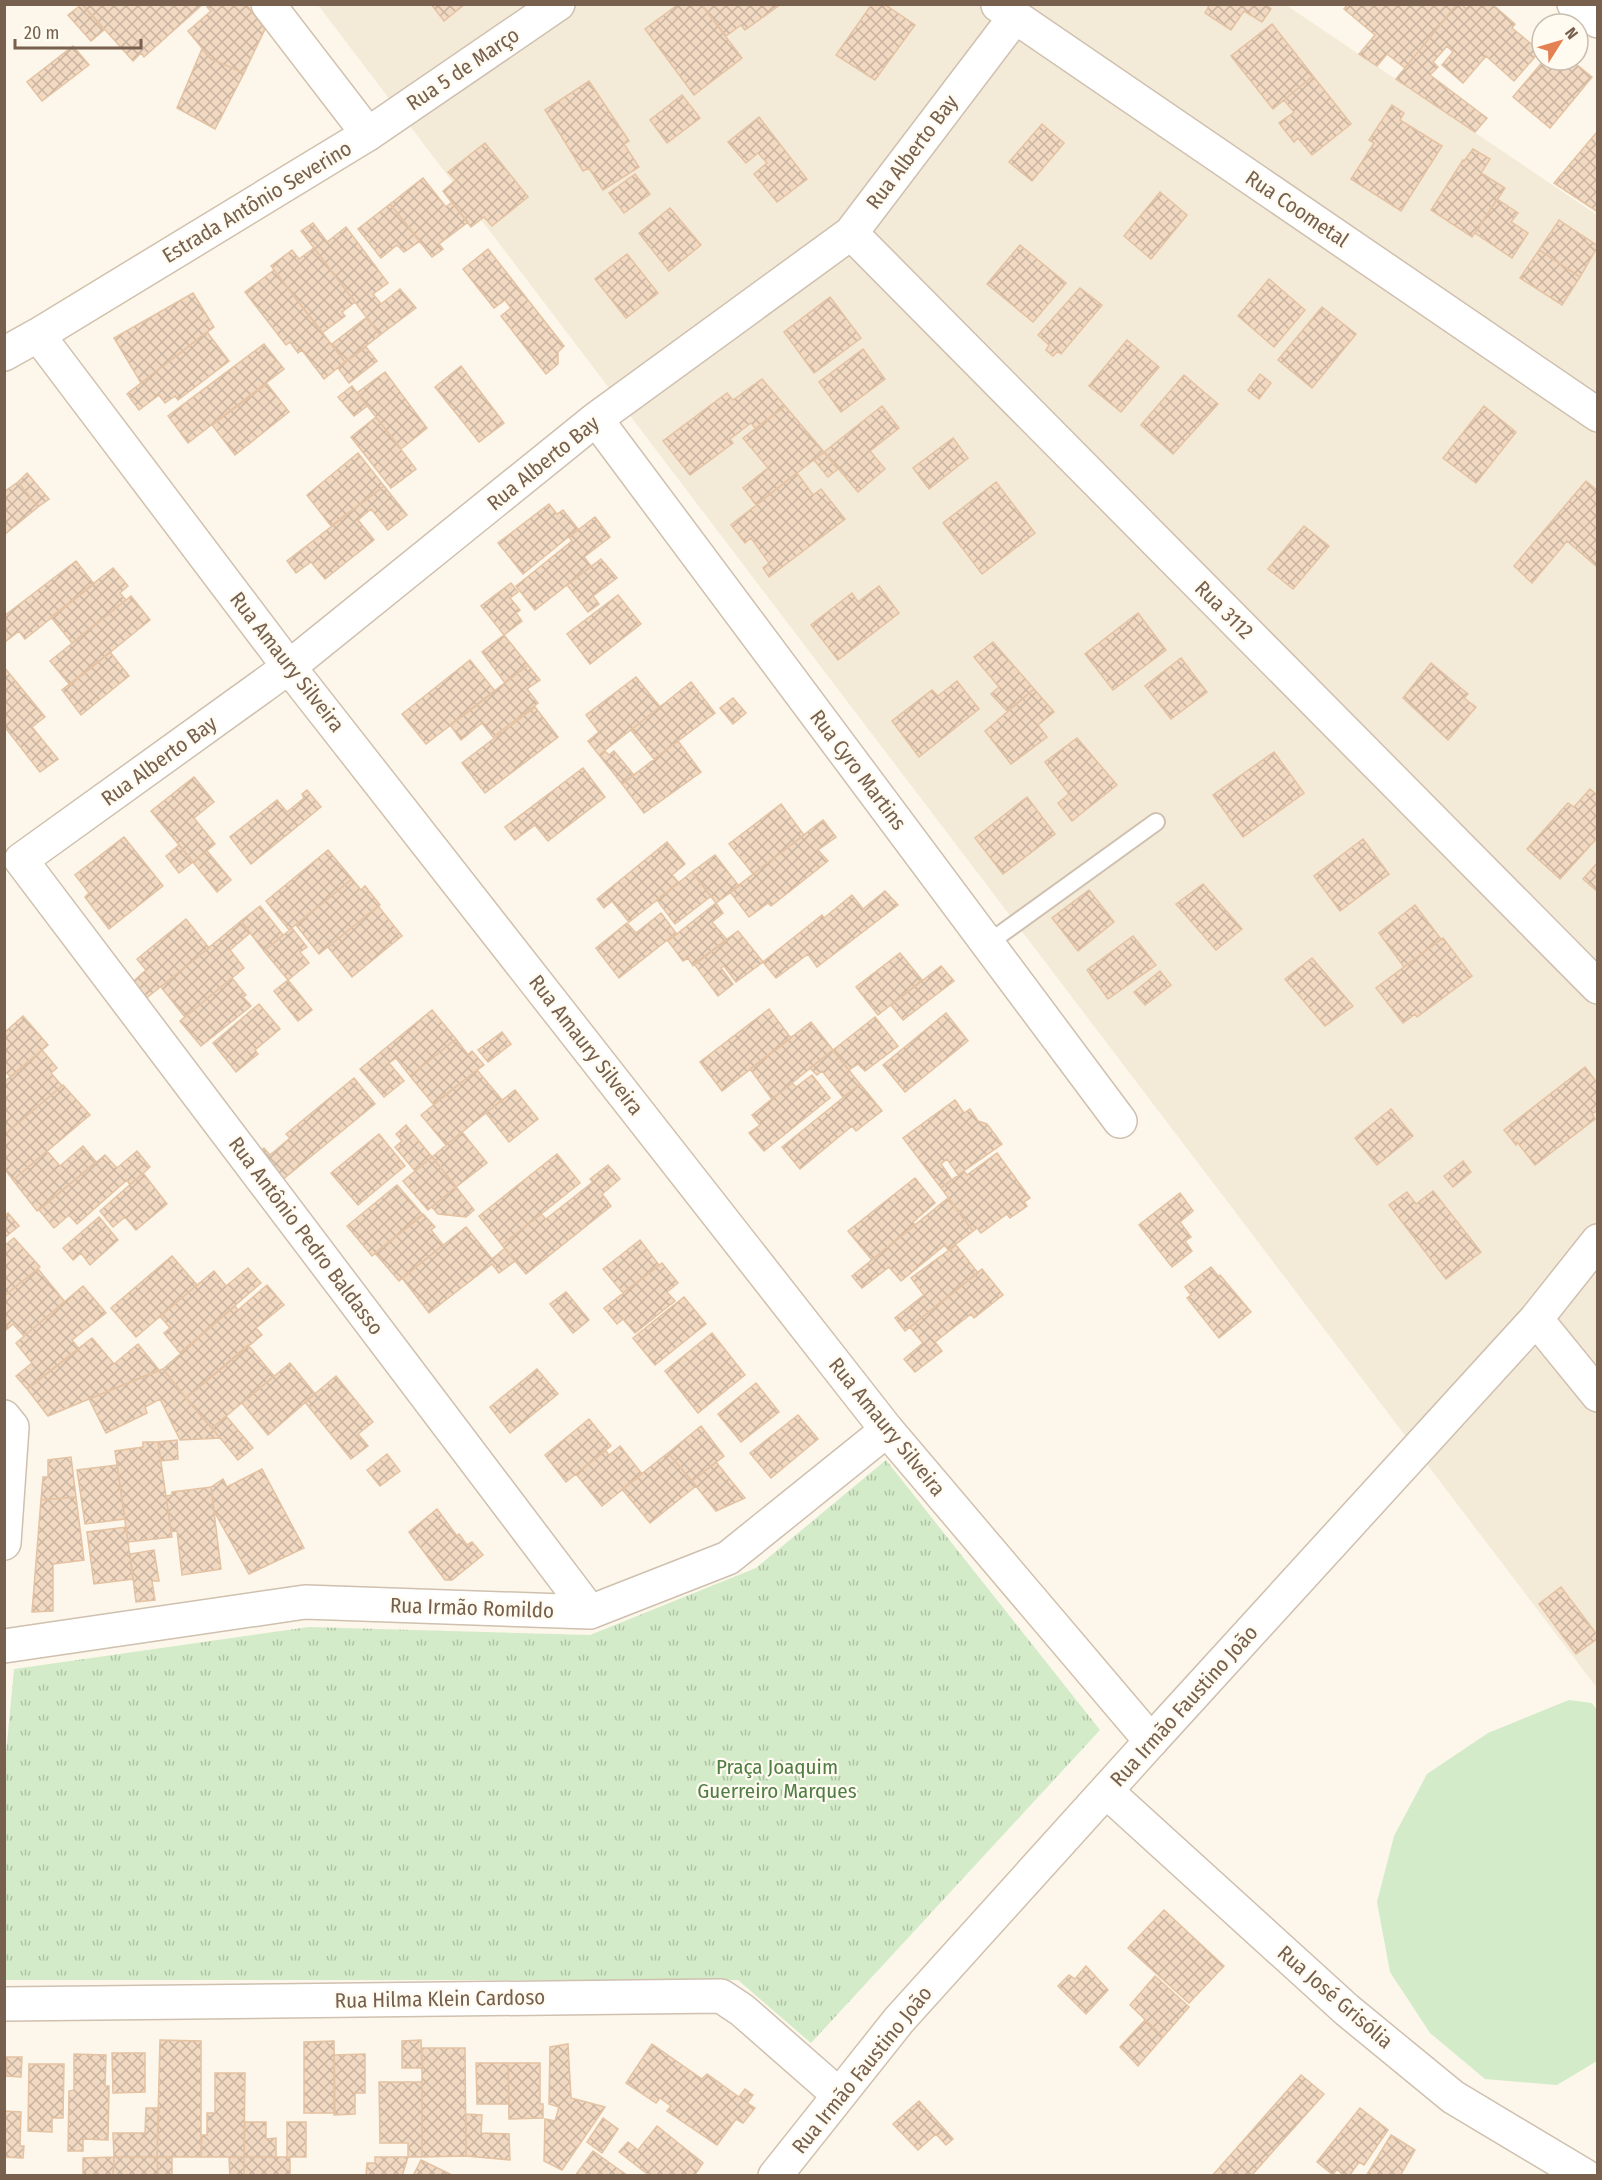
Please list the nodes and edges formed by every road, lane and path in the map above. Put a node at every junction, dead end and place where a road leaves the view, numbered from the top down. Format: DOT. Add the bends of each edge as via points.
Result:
graph roads {
  1 [pos="268,4"];
  2 [pos="558,4"];
  3 [pos="1574,4"];
  4 [pos="1006,11"];
  5 [pos="1598,21"];
  6 [pos="368,134"];
  7 [pos="851,233"];
  8 [pos="38,335"];
  9 [pos="4,354"];
  10 [pos="1598,415"];
  11 [pos="596,419"];
  12 [pos="289,667"];
  13 [pos="1156,822"];
  14 [pos="21,860"];
  15 [pos="987,944"];
  16 [pos="1598,987"];
  17 [pos="1120,1121"];
  18 [pos="1598,1241"];
  19 [pos="1536,1319"];
  20 [pos="1598,1395"];
  21 [pos="4,1418"];
  22 [pos="887,1430"];
  23 [pos="4,1543"];
  24 [pos="590,1612"];
  25 [pos="4,1646"];
  26 [pos="1151,1741"];
  27 [pos="1106,1791"];
  28 [pos="4,2004"];
  29 [pos="839,2095"];
  30 [pos="775,2175"];
  31 [pos="1585,2175"];
  1 -- 6 [label="street, Estrada Antônio Severino"];
  2 -- 6 [label="street, Rua 5 de Março"];
  3 -- 5 [label="street"];
  4 -- 7 [label="street, Rua Alberto Bay"];
  4 -- 10 [label="street, Rua Coometal"];
  6 -- 8 [label="street, Estrada Antônio Severino"];
  7 -- 11 [label="street, Rua Alberto Bay"];
  7 -- 16 [label="street, Rua 3112"];
  8 -- 9 [label="street, Estrada Antônio Severino"];
  8 -- 12 [label="street, Rua Amaury Silveira"];
  11 -- 12 [label="street, Rua Alberto Bay"];
  11 -- 15 [label="street, Rua Cyro Martins"];
  12 -- 14 [label="street, Rua Alberto Bay"];
  12 -- 22 [label="street, Rua Amaury Silveira"];
  13 -- 15 [label="lane"];
  14 -- 24 [label="street, Rua Antônio Pedro Baldasso"];
  15 -- 17 [label="street, Rua Cyro Martins"];
  18 -- 19 [label="street, Rua Irmão Faustino João"];
  19 -- 20 [label="street"];
  19 -- 26 [label="street, Rua Irmão Faustino João"];
  21 -- 23 [label="street" via="12,1427"];
  22 -- 24 [label="street, Rua Irmão Romildo" via="728,1558"];
  22 -- 26 [label="street, Rua Amaury Silveira"];
  24 -- 25 [label="street, Rua Irmão Romildo" via="305,1602"];
  26 -- 27 [label="street, Rua Irmão Faustino João"];
  27 -- 29 [label="street, Rua Irmão Faustino João" via="898,2020"];
  27 -- 31 [label="street, Rua José Grisólia" via="1347,2010 1453,2097"];
  28 -- 29 [label="street, Rua Hilma Klein Cardoso" via="721,1996"];
  29 -- 30 [label="street, Rua Irmão Faustino João"];
}
